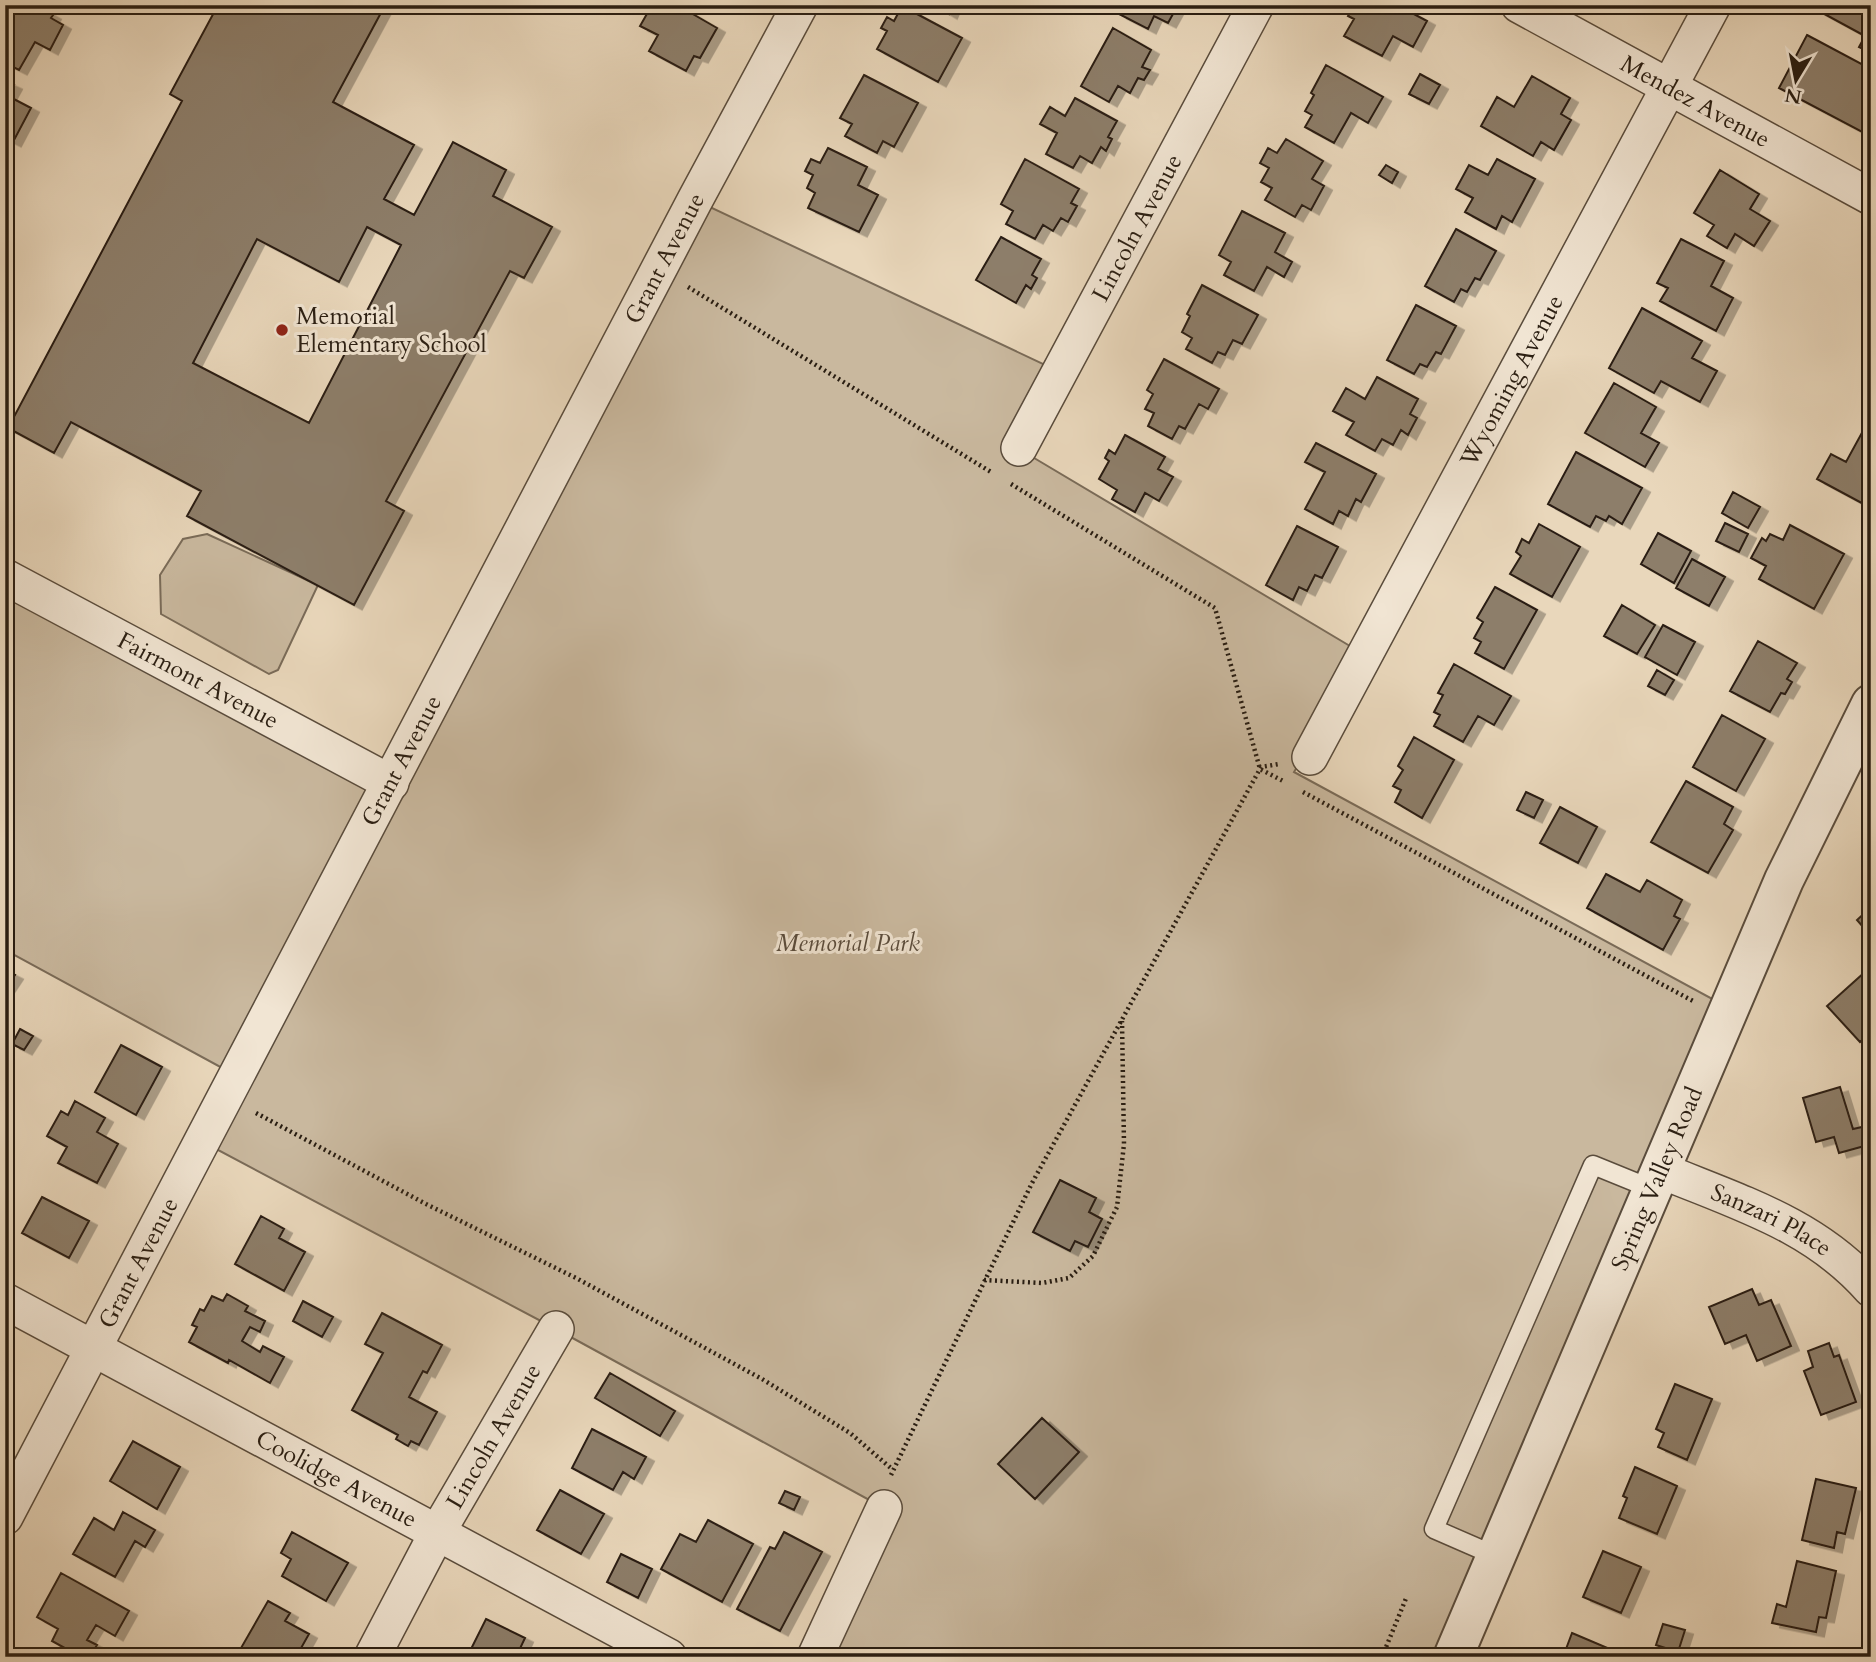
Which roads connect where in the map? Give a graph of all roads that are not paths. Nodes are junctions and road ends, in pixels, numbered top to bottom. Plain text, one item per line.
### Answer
1 (800, 5) edge
2 (1256, 5) edge
3 (1519, 5) edge
4 (1713, 5) edge
5 (1669, 87) junction
6 (1871, 197) edge
7 (1019, 448) dead end
8 (5, 577) edge
9 (1867, 722) edge
10 (1303, 773) road end
11 (391, 783) junction
12 (1656, 1179) junction
13 (1871, 1289) edge
14 (5, 1301) edge
15 (556, 1329) dead end
16 (95, 1349) junction
17 (884, 1508) road end
18 (5, 1517) edge
19 (438, 1533) junction
20 (1496, 1556) junction
21 (372, 1657) edge
22 (668, 1657) edge
23 (814, 1657) edge
24 (1453, 1657) edge

1 - 11 street, Grant Avenue
2 - 7 street, Lincoln Avenue
3 - 5 street, Mendez Avenue
4 - 5 street, Wyoming Avenue
5 - 6 street, Mendez Avenue
5 - 10 street, Wyoming Avenue
8 - 11 street, Fairmont Avenue
9 - 12 street, Spring Valley Road
11 - 16 street, Grant Avenue
12 - 13 street, Sanzari Place
12 - 20 street, Spring Valley Road
12 - 20 lane
14 - 16 street, Coolidge Avenue
15 - 19 street, Lincoln Avenue
16 - 18 street, Grant Avenue
16 - 19 street, Coolidge Avenue
17 - 23 street
19 - 21 street, Lincoln Avenue
19 - 22 street, Coolidge Avenue
20 - 24 street, Spring Valley Road

